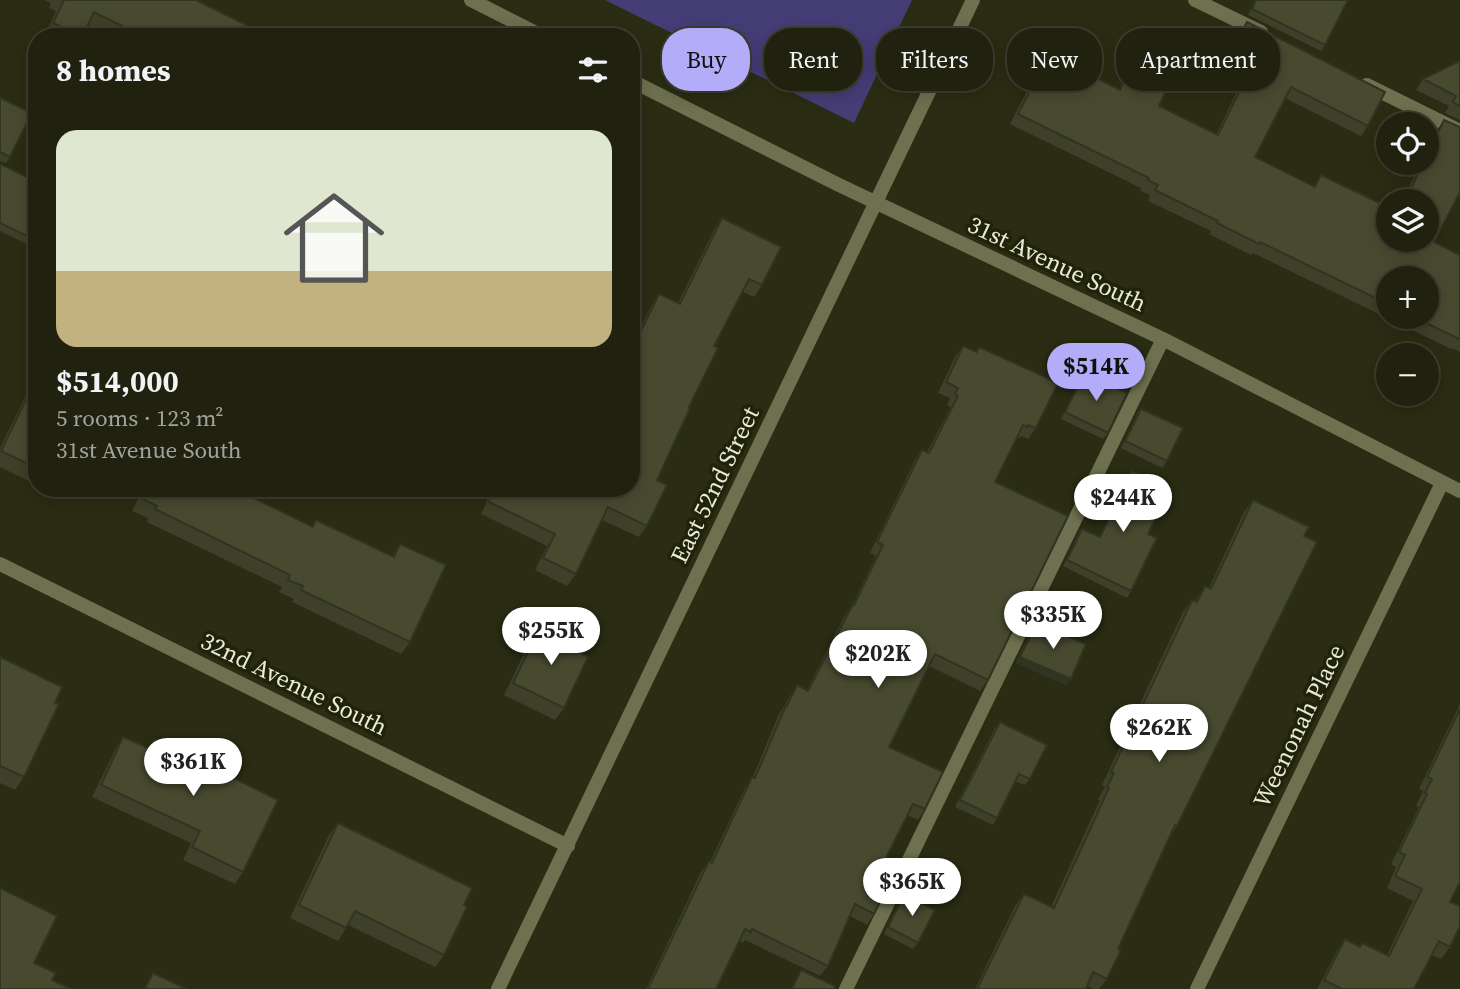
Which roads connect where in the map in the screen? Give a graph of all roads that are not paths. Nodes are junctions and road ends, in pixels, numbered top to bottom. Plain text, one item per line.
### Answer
1 (471, 0) edge
2 (973, 0) edge
3 (1195, 0) edge
4 (526, 28) edge
5 (1251, 28) edge
6 (1352, 77) edge
7 (640, 85) edge
8 (1460, 131) edge
9 (875, 202) junction
10 (1163, 340) junction
11 (1442, 483) junction
12 (1460, 491) edge
13 (0, 564) edge
14 (568, 846) junction
15 (498, 989) edge
16 (846, 989) edge
17 (1198, 989) edge

1 - 4 street
2 - 9 street, East 52nd Street
3 - 5 street
6 - 8 street
7 - 9 street, 31st Avenue South
9 - 10 street, 31st Avenue South
9 - 14 street, East 52nd Street
10 - 11 street, 31st Avenue South
10 - 16 street
11 - 12 street, 31st Avenue South
11 - 17 street, Weenonah Place
13 - 14 street, 32nd Avenue South
14 - 15 street, East 52nd Street

